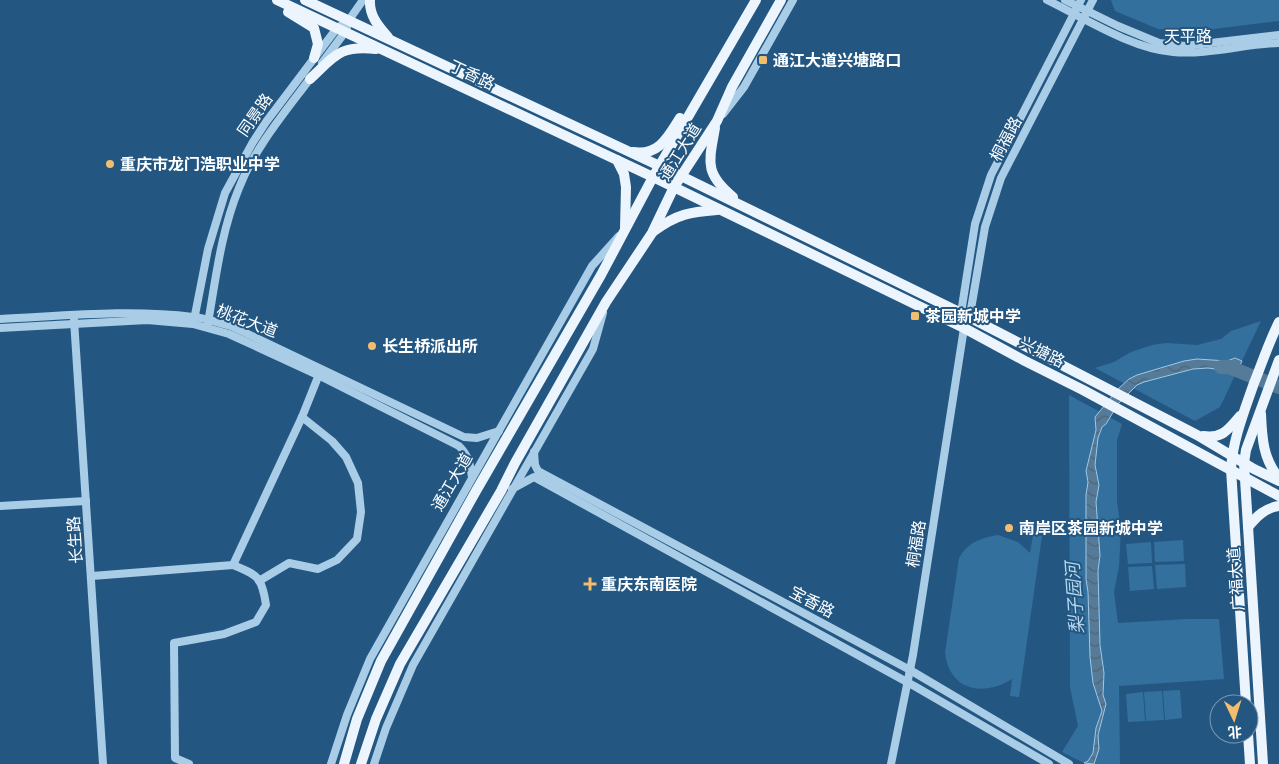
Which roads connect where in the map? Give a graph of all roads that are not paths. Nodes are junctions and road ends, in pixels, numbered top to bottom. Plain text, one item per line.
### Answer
1 (276, 0) edge
2 (305, 0) edge
3 (363, 0) edge
4 (370, 0) edge
5 (750, 0) edge
6 (756, 0) edge
7 (781, 0) edge
8 (794, 0) edge
9 (1047, 0) edge
10 (1065, 0) edge
11 (1093, 0) edge
12 (1078, 7) edge
13 (1086, 14) junction
14 (349, 20) junction
15 (341, 30) junction
16 (1279, 35) edge
17 (390, 40) junction
18 (1279, 43) edge
19 (730, 45) junction
20 (383, 50) junction
21 (314, 58) junction
22 (310, 79) junction
23 (705, 88) junction
24 (717, 121) junction
25 (625, 151) junction
26 (617, 160) junction
27 (659, 167) junction
28 (681, 176) junction
29 (653, 177) junction
30 (674, 187) junction
31 (719, 209) junction
32 (747, 209) junction
33 (625, 229) junction
34 (652, 233) junction
35 (606, 302) junction
36 (961, 313) junction
37 (971, 318) junction
38 (0, 319) edge
39 (74, 319) junction
40 (194, 320) junction
41 (1279, 322) edge
42 (208, 324) junction
43 (0, 328) edge
44 (964, 328) junction
45 (1279, 360) edge
46 (320, 372) junction
47 (1261, 408) junction
48 (1244, 412) junction
49 (302, 418) junction
50 (499, 431) junction
51 (1196, 435) junction
52 (534, 452) junction
53 (1232, 455) junction
54 (1244, 463) junction
55 (1231, 469) junction
56 (536, 474) junction
57 (472, 477) junction
58 (1244, 478) junction
59 (1279, 480) edge
60 (512, 489) junction
61 (1279, 496) edge
62 (86, 501) junction
63 (0, 506) edge
64 (1279, 506) edge
65 (1248, 527) junction
66 (232, 565) junction
67 (92, 576) junction
68 (259, 580) junction
69 (910, 670) junction
70 (908, 683) junction
71 (1245, 694) edge
72 (1249, 744) edge
73 (103, 764) edge
74 (189, 764) edge
75 (331, 764) edge
76 (344, 764) edge
77 (361, 764) edge
78 (374, 764) edge
79 (891, 764) edge
80 (1049, 764) edge
81 (1069, 764) edge
82 (1250, 764) edge
83 (1263, 764) edge

1 - 15 main road, 丁香路
1 - 21 main road
2 - 14 main road, 丁香路
3 - 14 street, 同景路
4 - 17 main road
5 - 19 street, 通江大道
6 - 19 main road, 通江大道
7 - 24 main road, 通江大道
8 - 24 street, 通江大道
9 - 12 street, 天平路
10 - 12 street, 天平路
11 - 13 street, 桐福路
12 - 13 street, 天平路
12 - 36 street, 桐福路
13 - 16 street, 天平路
13 - 18 street, 天平路
13 - 37 street, 桐福路
14 - 15 street, 同景路
14 - 17 main road, 丁香路
15 - 20 main road, 丁香路
15 - 21 street, 同景路
15 - 22 street
17 - 25 main road, 丁香路
19 - 23 main road, 通江大道
20 - 22 main road
20 - 26 main road, 丁香路
21 - 40 street, 同景路
22 - 42 street
23 - 25 main road
23 - 27 main road, 通江大道
24 - 28 main road, 通江大道
24 - 32 main road
25 - 27 main road, 丁香路
26 - 29 main road, 丁香路
26 - 33 main road
27 - 28 main road, 丁香路
27 - 29 main road, 通江大道
28 - 30 main road, 通江大道
28 - 32 main road, 兴塘路
29 - 30 main road, 兴塘路
29 - 33 main road, 通江大道
30 - 31 main road, 兴塘路
30 - 34 main road, 通江大道
31 - 34 main road
31 - 44 main road, 兴塘路
32 - 36 main road, 兴塘路
33 - 50 street, 通江大道
33 - 76 main road, 通江大道
34 - 35 main road, 通江大道
35 - 52 street, 通江大道
35 - 77 main road, 通江大道
36 - 37 main road, 兴塘路
36 - 44 street, 桐福路
37 - 44 street, 桐福路
37 - 51 main road, 兴塘路
38 - 39 street, 桃花大道
39 - 40 street, 桃花大道
39 - 43 street, 桃花大道
39 - 62 street, 长生路
40 - 42 street, 桃花大道
41 - 48 main road, 广福大道
42 - 46 street, 桃花大道
44 - 55 main road, 兴塘路
44 - 69 street, 桐福路
45 - 47 main road, 广福大道
46 - 49 street
46 - 50 street, 桃花大道
46 - 57 street, 桃花大道
47 - 54 main road, 广福大道
47 - 59 main road
48 - 51 main road
48 - 53 main road, 广福大道
49 - 66 street
49 - 68 street
50 - 57 street, 通江大道
51 - 53 main road, 兴塘路
52 - 56 street
52 - 60 street, 通江大道
53 - 54 main road, 兴塘路
53 - 55 main road, 广福大道
54 - 58 main road, 广福大道
54 - 59 main road, 兴塘路
55 - 58 main road, 兴塘路
55 - 71 main road, 广福大道
56 - 60 street
56 - 69 street, 宝香路
56 - 70 street, 宝香路
57 - 75 street, 通江大道
58 - 61 main road, 兴塘路
58 - 65 main road, 广福大道
60 - 78 street, 通江大道
62 - 63 street
62 - 67 street, 长生路
64 - 65 main road
65 - 83 main road, 广福大道
66 - 67 street
66 - 68 street
67 - 73 street, 长生路
68 - 74 street
69 - 70 street, 桐福路
69 - 81 street, 宝香路
70 - 79 street, 桐福路
70 - 80 street, 宝香路
72 - 82 main road

